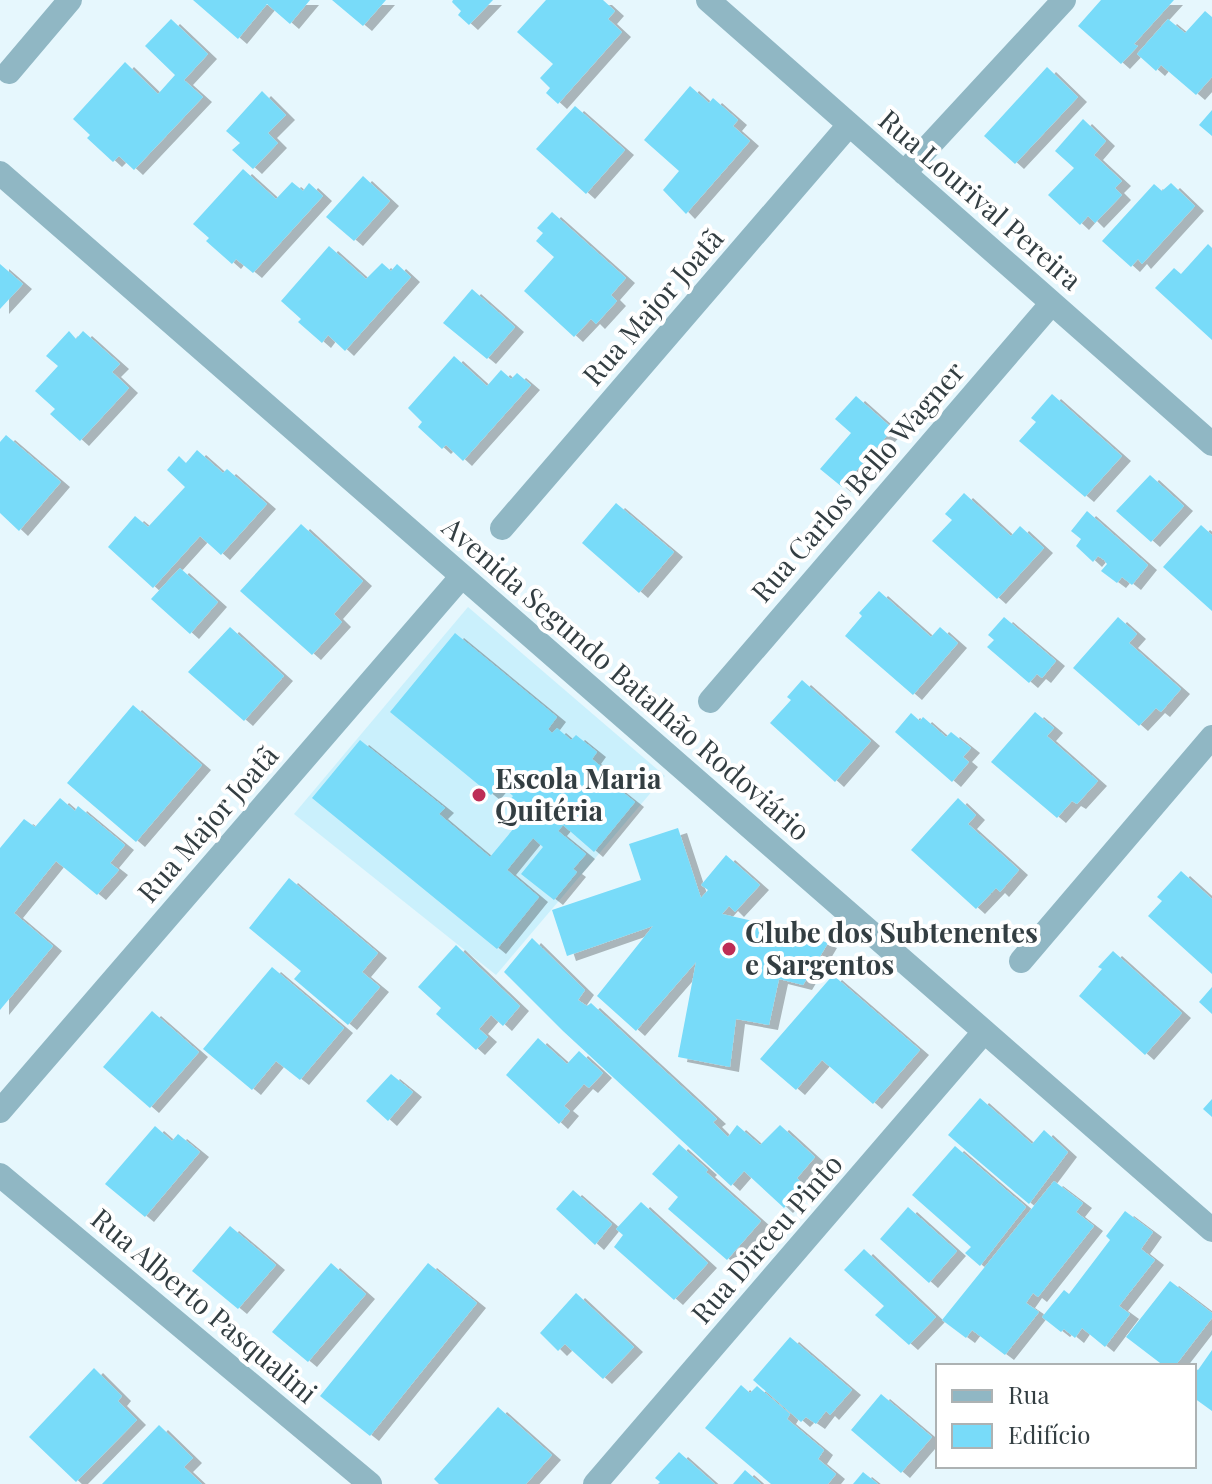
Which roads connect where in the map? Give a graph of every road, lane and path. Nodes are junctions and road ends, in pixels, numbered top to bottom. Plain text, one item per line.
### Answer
1 (70, 0) edge
2 (708, 0) edge
3 (1064, 0) edge
4 (9, 72) dead end
5 (849, 125) junction
6 (0, 173) edge
7 (904, 173) junction
8 (1052, 303) junction
9 (1212, 444) edge
10 (502, 528) dead end
11 (462, 576) junction
12 (710, 701) dead end
13 (1212, 737) edge
14 (1021, 961) dead end
15 (984, 1032) junction
16 (0, 1111) edge
17 (0, 1175) edge
18 (1212, 1230) edge
19 (370, 1484) edge
20 (595, 1484) edge

1 - 4 street
2 - 5 street, Rua Lourival Pereira
3 - 7 street
5 - 7 street, Rua Lourival Pereira
5 - 10 street, Rua Major Joatã
6 - 11 street, Avenida Segundo Batalhão Rodoviário
7 - 8 street, Rua Lourival Pereira
8 - 9 street, Rua Lourival Pereira
8 - 12 street, Rua Carlos Bello Wagner
11 - 15 street, Avenida Segundo Batalhão Rodoviário
11 - 16 street, Rua Major Joatã
13 - 14 street
15 - 18 street, Avenida Segundo Batalhão Rodoviário
15 - 20 street, Rua Dirceu Pinto
17 - 19 street, Rua Alberto Pasqualini

